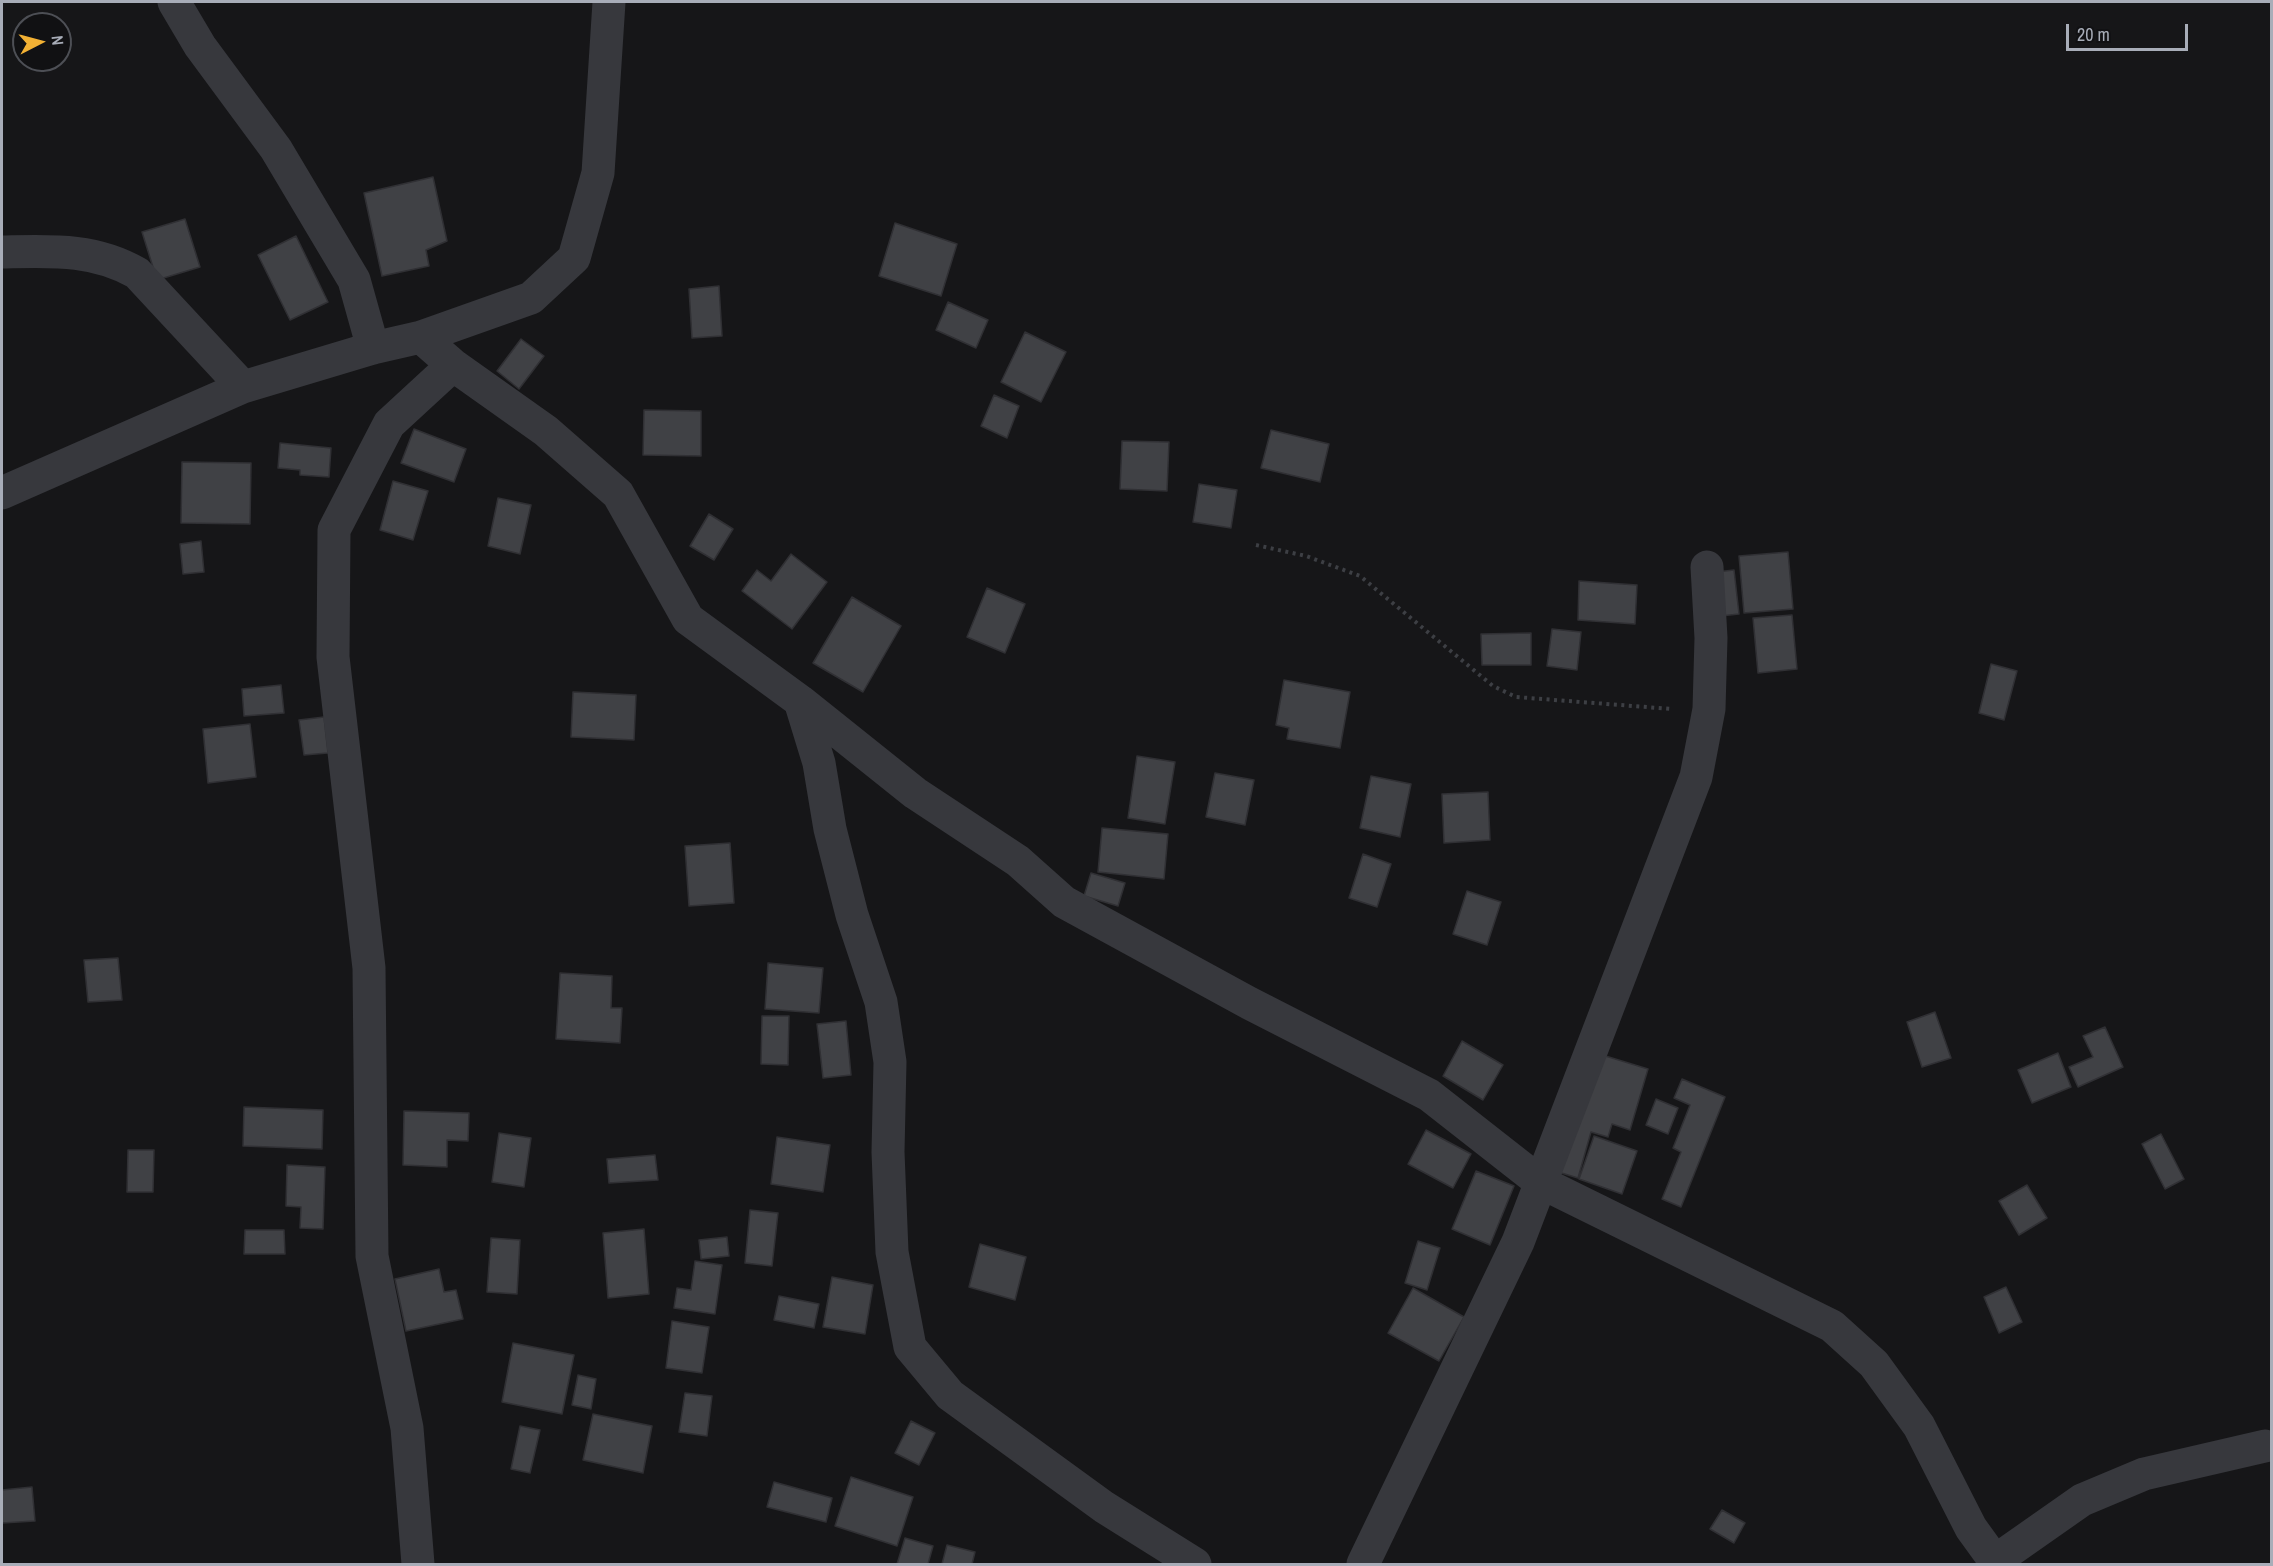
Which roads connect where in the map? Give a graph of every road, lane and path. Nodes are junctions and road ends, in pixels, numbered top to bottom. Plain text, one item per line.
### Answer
1 (174, 2) edge
2 (609, 2) edge
3 (2, 252) edge
4 (422, 337) junction
5 (374, 348) junction
6 (453, 365) junction
7 (243, 387) junction
8 (2, 493) edge
9 (1256, 545) dead end
10 (1707, 567) dead end
11 (800, 701) junction
12 (1709, 709) junction
13 (1540, 1182) junction
14 (2265, 1446) dead end
15 (1996, 1563) edge
16 (418, 1564) edge
17 (1195, 1564) edge
18 (1363, 1564) edge

1 - 5 street
2 - 4 street
3 - 7 street
4 - 5 street
4 - 6 street
5 - 7 street
6 - 11 street
6 - 16 street
7 - 8 street
9 - 12 path
10 - 12 street
11 - 13 street
11 - 17 street
12 - 13 street
13 - 15 street
13 - 18 street
14 - 15 street

